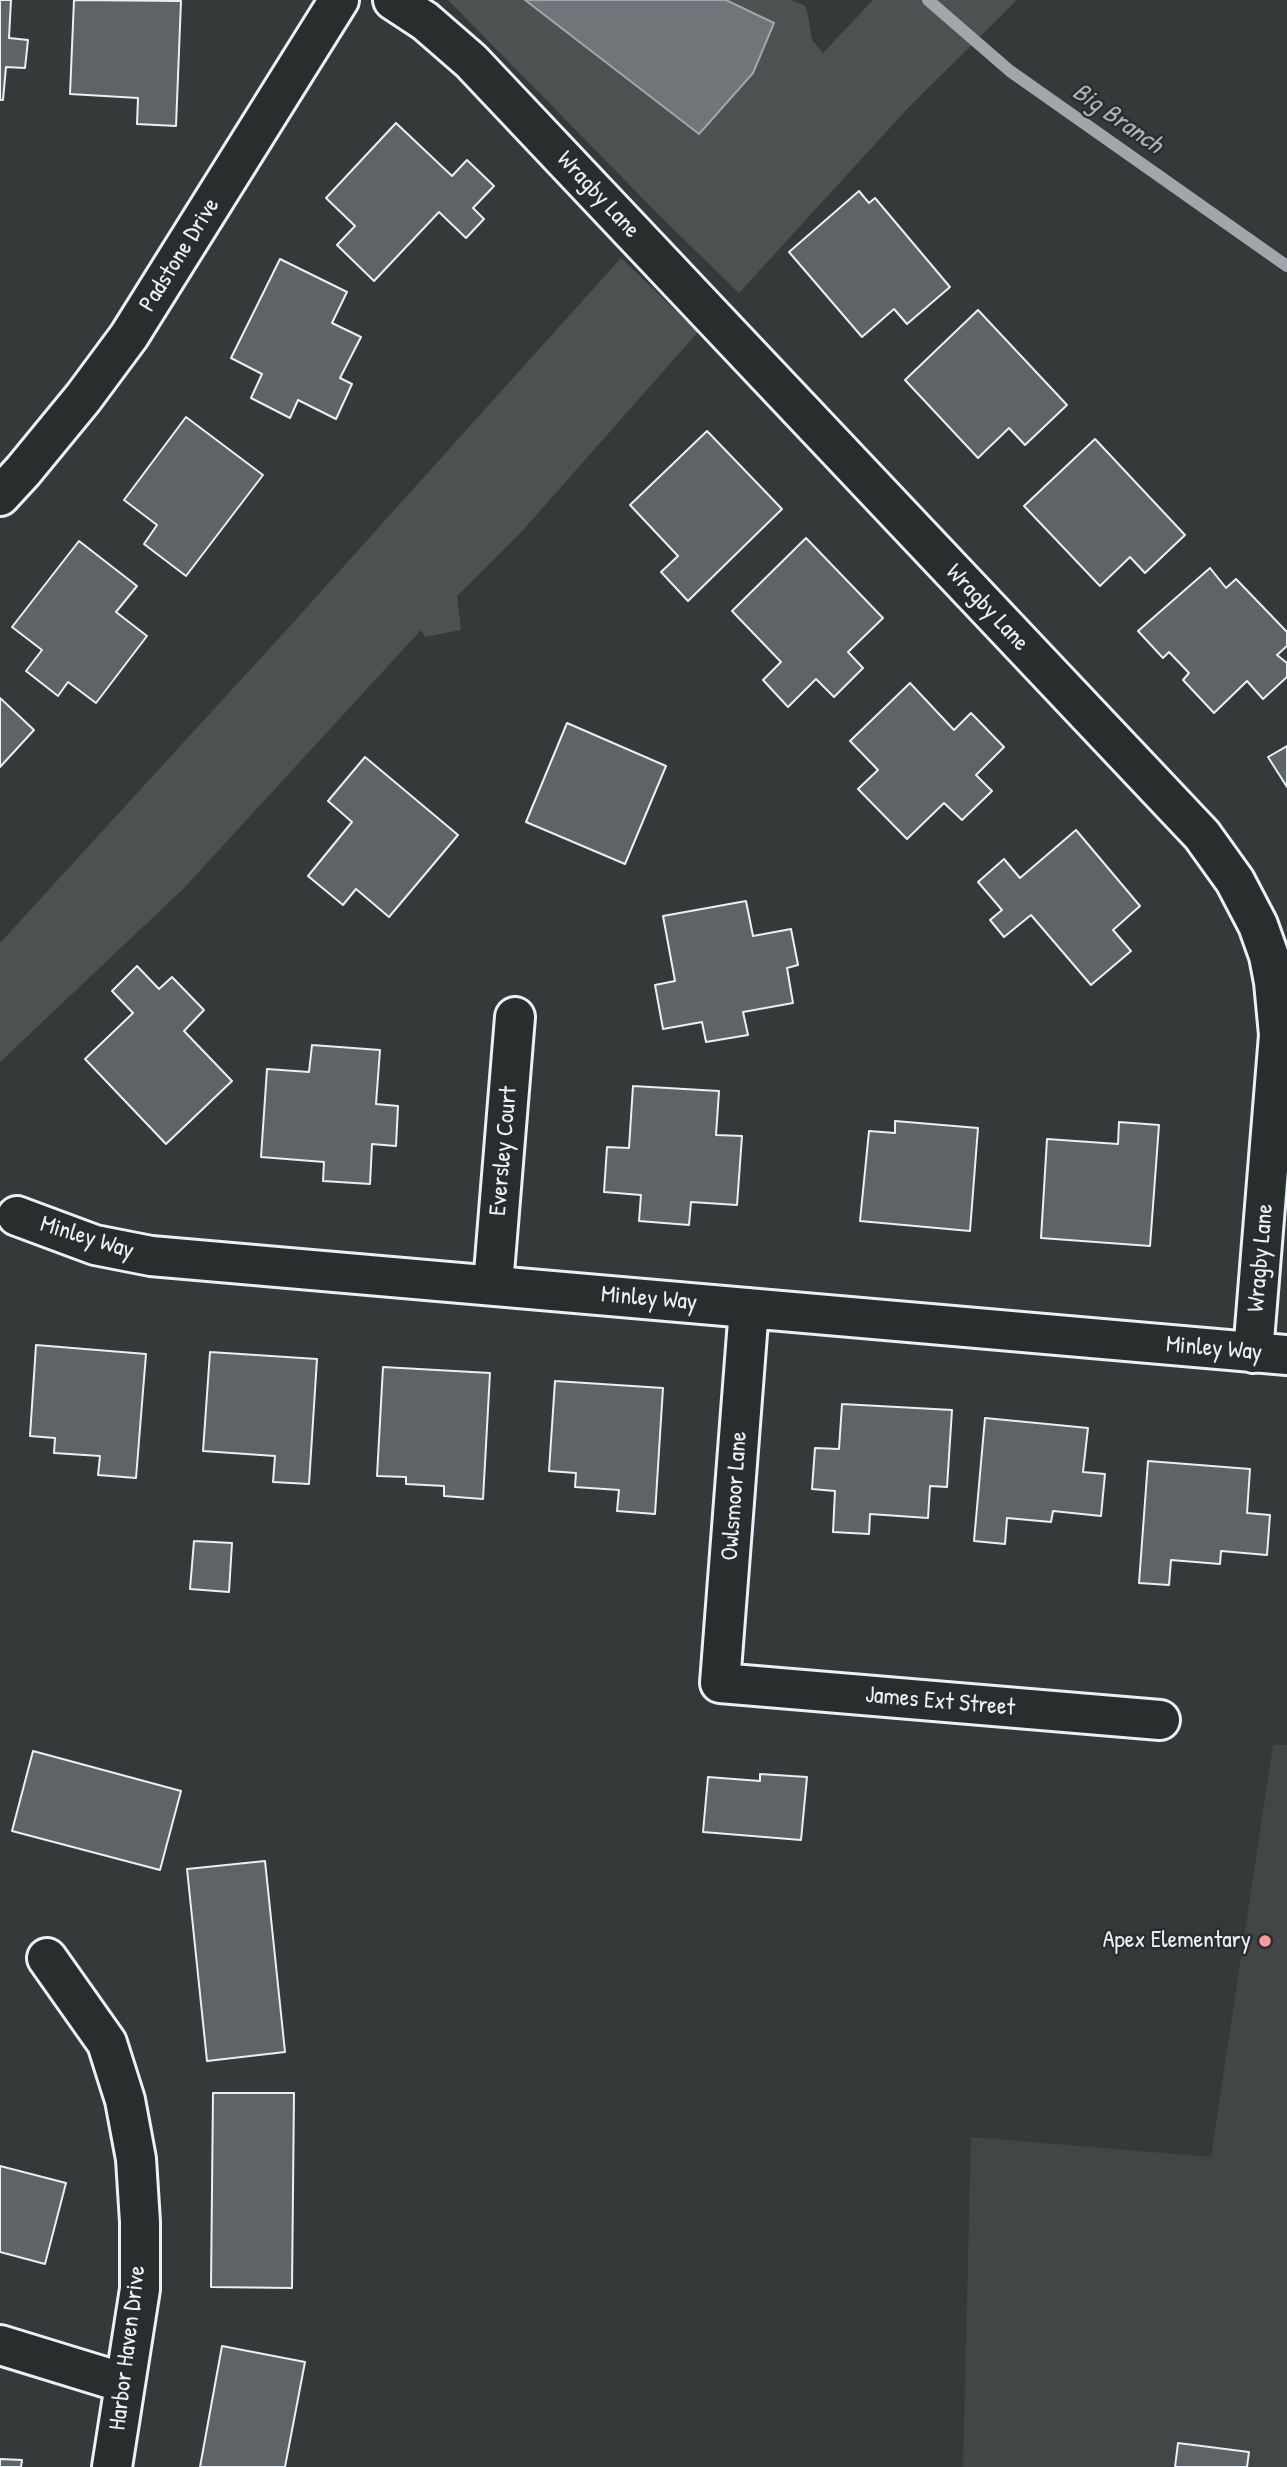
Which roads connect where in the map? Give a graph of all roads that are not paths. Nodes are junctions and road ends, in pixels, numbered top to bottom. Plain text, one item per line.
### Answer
1 (339, 0) edge
2 (393, 0) edge
3 (0, 496) edge
4 (515, 1017) dead end
5 (16, 1216) dead end
6 (493, 1285) junction
7 (749, 1308) junction
8 (1270, 1354) edge
9 (720, 1684) joint
10 (1160, 1720) dead end
11 (47, 1958) dead end
12 (0, 2346) edge
13 (124, 2382) junction
14 (112, 2467) edge

1 - 3 street, Padstone Drive
2 - 8 street, Wragby Lane
4 - 6 street, Eversley Court
5 - 6 street, Minley Way
6 - 7 street, Minley Way
7 - 8 street, Minley Way
7 - 9 street, Owlsmoor Lane
9 - 10 street, James Ext Street
11 - 13 street, Harbor Haven Drive
12 - 13 street
13 - 14 street, Harbor Haven Drive

